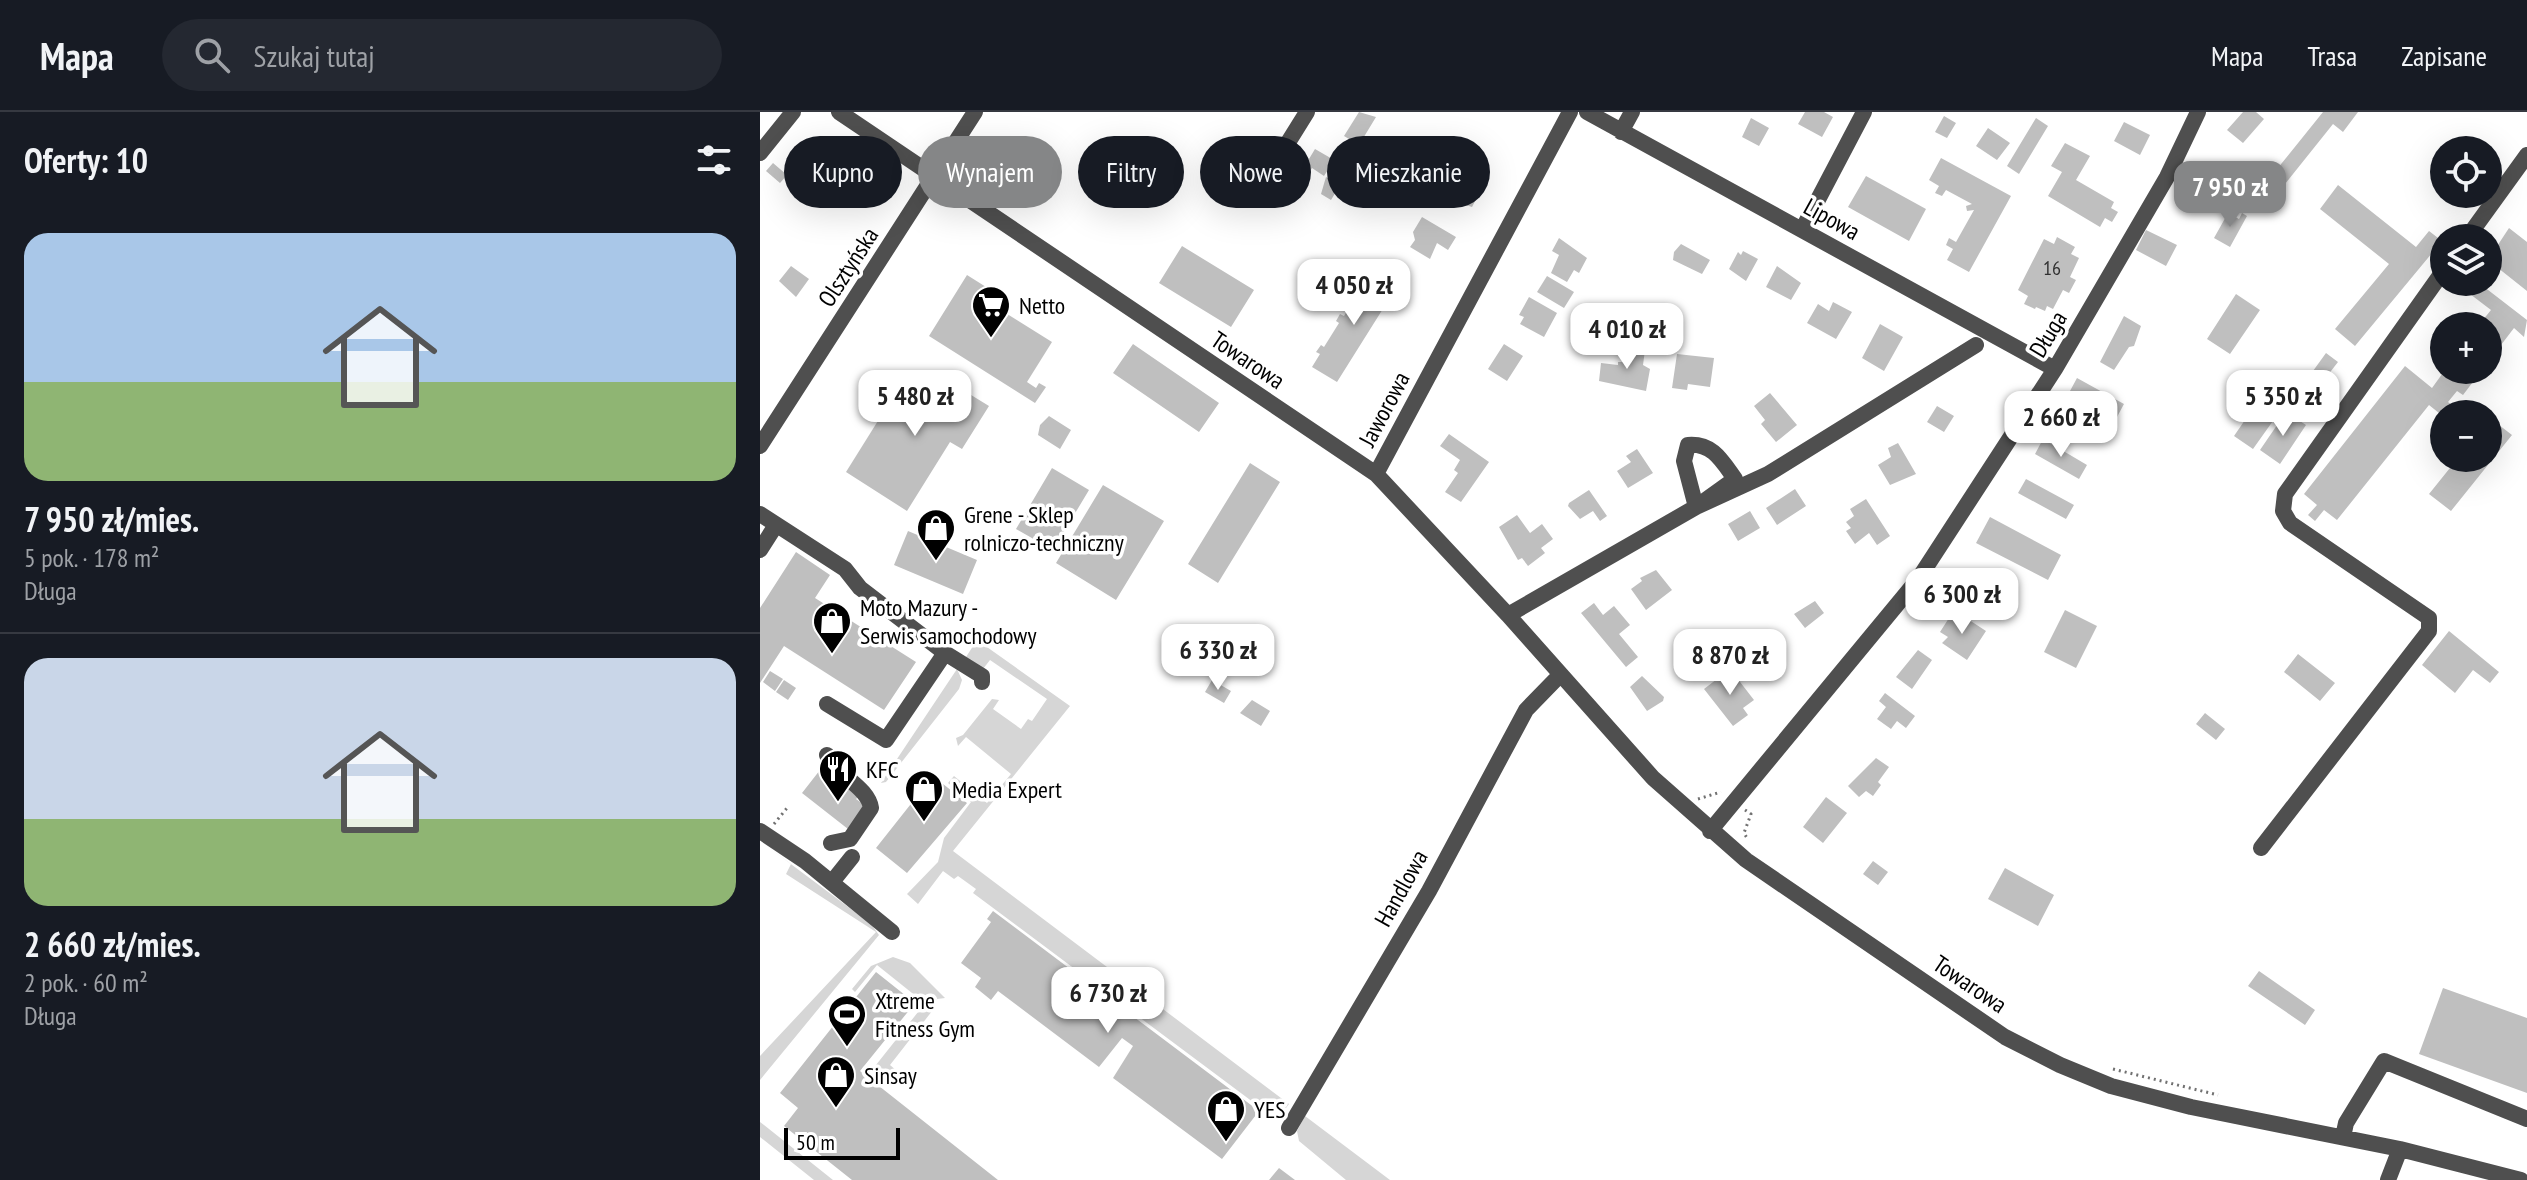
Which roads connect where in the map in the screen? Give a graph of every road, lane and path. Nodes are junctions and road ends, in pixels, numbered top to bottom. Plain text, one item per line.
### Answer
1 (793, 112) edge
2 (839, 112) edge
3 (975, 112) edge
4 (1307, 112) edge
5 (1570, 112) edge
6 (1587, 112) edge
7 (1632, 112) edge
8 (1864, 112) edge
9 (2198, 112) edge
10 (1621, 132) junction
11 (960, 136) edge
12 (1292, 136) edge
13 (760, 153) edge
14 (2527, 155) edge
15 (918, 167) edge
16 (918, 201) edge
17 (978, 208) edge
18 (2477, 224) edge
19 (1802, 230) junction
20 (2430, 290) edge
21 (1976, 345) dead end
22 (2055, 369) junction
23 (760, 446) edge
24 (1376, 474) junction
25 (760, 514) edge
26 (776, 525) junction
27 (760, 550) edge
28 (1508, 615) junction
29 (945, 653) junction
30 (1560, 675) junction
31 (982, 682) dead end
32 (827, 704) dead end
33 (827, 755) dead end
34 (1697, 799) dead end
35 (1734, 802) junction
36 (760, 831) edge
37 (1710, 831) junction
38 (831, 843) dead end
39 (1751, 846) dead end
40 (2261, 848) dead end
41 (852, 857) dead end
42 (832, 882) junction
43 (892, 932) dead end
44 (2099, 1065) dead end
45 (2219, 1095) dead end
46 (2527, 1119) edge
47 (1289, 1128) dead end
48 (2343, 1137) junction
49 (2400, 1149) junction
50 (2388, 1180) edge
51 (2521, 1180) edge

1 - 13 street
2 - 15 street, Towarowa
3 - 11 street, Olsztyńska
4 - 12 street
5 - 24 street, Jaworowa
6 - 10 street, Lipowa
7 - 10 street
8 - 19 street
9 - 22 street, Długa
10 - 19 street, Lipowa
14 - 18 street
16 - 23 street, Olsztyńska
17 - 24 street, Towarowa
19 - 22 street, Lipowa
20 - 40 street
21 - 28 street
22 - 35 street, Długa
24 - 28 street, Towarowa
25 - 26 street
26 - 27 street
26 - 29 street
28 - 30 street, Towarowa
29 - 31 street
29 - 32 street
30 - 37 street, Towarowa
30 - 47 street, Handlowa
33 - 38 street
34 - 35 path
35 - 37 street, Długa
35 - 39 path
36 - 42 street
37 - 48 street, Towarowa
41 - 42 street
42 - 43 street
44 - 45 path
46 - 48 street
48 - 49 street, Towarowa
49 - 50 street
49 - 51 street, Towarowa

